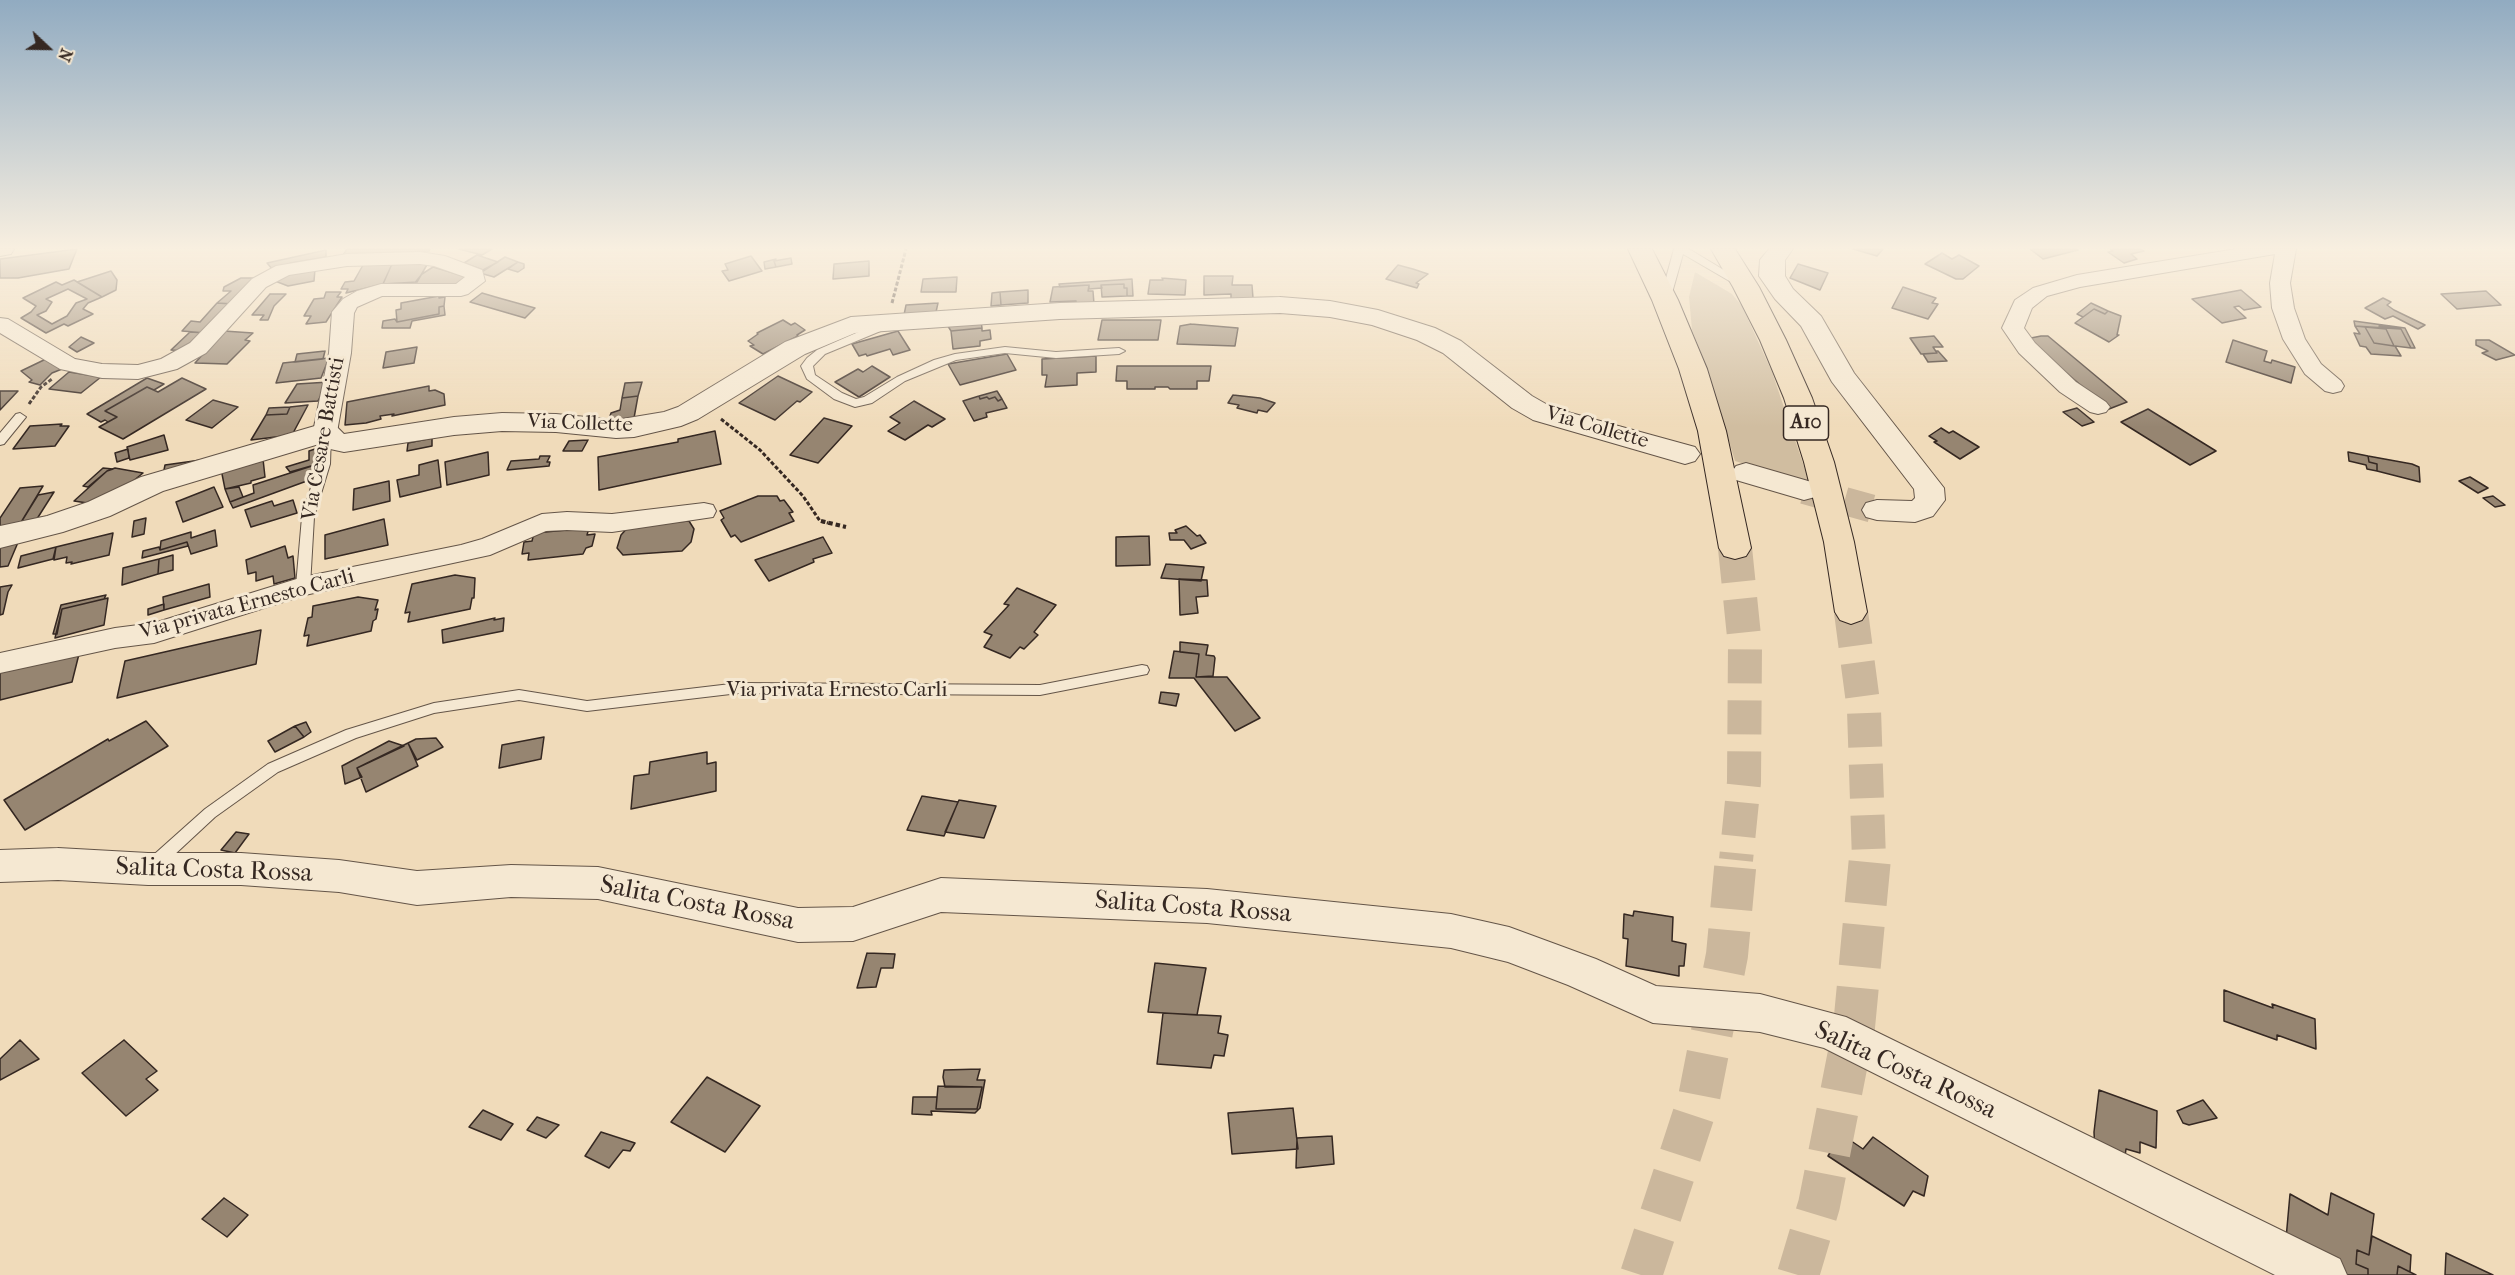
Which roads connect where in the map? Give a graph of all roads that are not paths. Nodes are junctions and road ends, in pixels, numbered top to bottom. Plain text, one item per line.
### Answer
1 (235, 308) edge
2 (346, 308) edge
3 (1152, 308) edge
4 (1312, 308) edge
5 (1668, 308) edge
6 (1756, 308) edge
7 (1798, 308) edge
8 (2021, 308) edge
9 (2283, 308) edge
10 (887, 321) junction
11 (0, 324) edge
12 (1119, 351) dead end
13 (2333, 386) dead end
14 (2098, 407) dead end
15 (20, 417) road end
16 (325, 432) junction
17 (0, 441) edge
18 (1685, 454) dead end
19 (1746, 473) dead end
20 (1803, 490) tunnel mouth
21 (1877, 510) tunnel mouth
22 (704, 511) dead end
23 (0, 537) edge
24 (1735, 548) tunnel mouth
25 (303, 586) junction
26 (1851, 612) tunnel mouth
27 (0, 663) edge
28 (1142, 670) dead end
29 (0, 866) edge
30 (148, 869) junction
31 (2324, 1275) edge

1 - 11 street, Via Cesare Battisti
2 - 16 street, Via Cesare Battisti
3 - 10 street, Via Collette
4 - 18 street, Via Collette
5 - 24 highway
6 - 26 highway, A10
7 - 21 street
8 - 14 street
9 - 13 street
10 - 12 lane, Via Collette
10 - 16 street, Via Collette
15 - 17 lane
16 - 23 street
16 - 25 lane, Via Cesare Battisti
19 - 20 street
22 - 25 street, Via privata Ernesto Carli
25 - 27 street, Via privata Ernesto Carli
28 - 30 lane, Via privata Ernesto Carli
29 - 30 street, Salita Costa Rossa
30 - 31 street, Salita Costa Rossa

